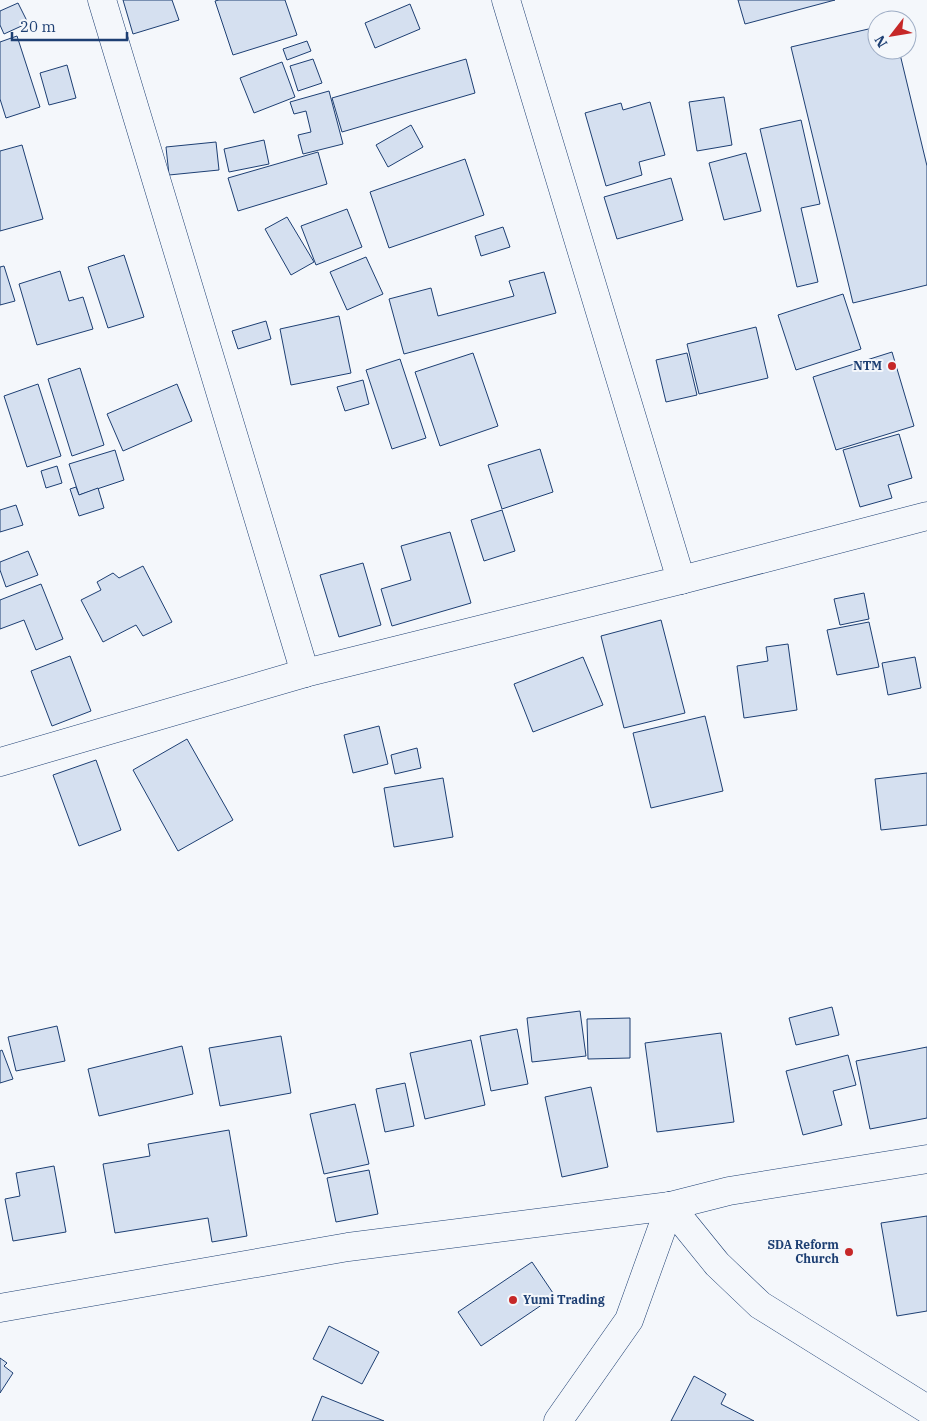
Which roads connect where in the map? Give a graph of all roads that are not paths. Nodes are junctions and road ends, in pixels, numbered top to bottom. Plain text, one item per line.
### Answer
1 (102, 0) edge
2 (506, 0) edge
3 (927, 516) edge
4 (681, 580) junction
5 (305, 673) junction
6 (0, 762) edge
7 (927, 1159) edge
8 (670, 1206) junction
9 (0, 1308) edge
10 (927, 1409) edge
11 (558, 1421) edge

1 - 5 street
2 - 4 street
3 - 4 street
4 - 5 street
5 - 6 street
7 - 8 street
8 - 9 street
8 - 10 street
8 - 11 street

